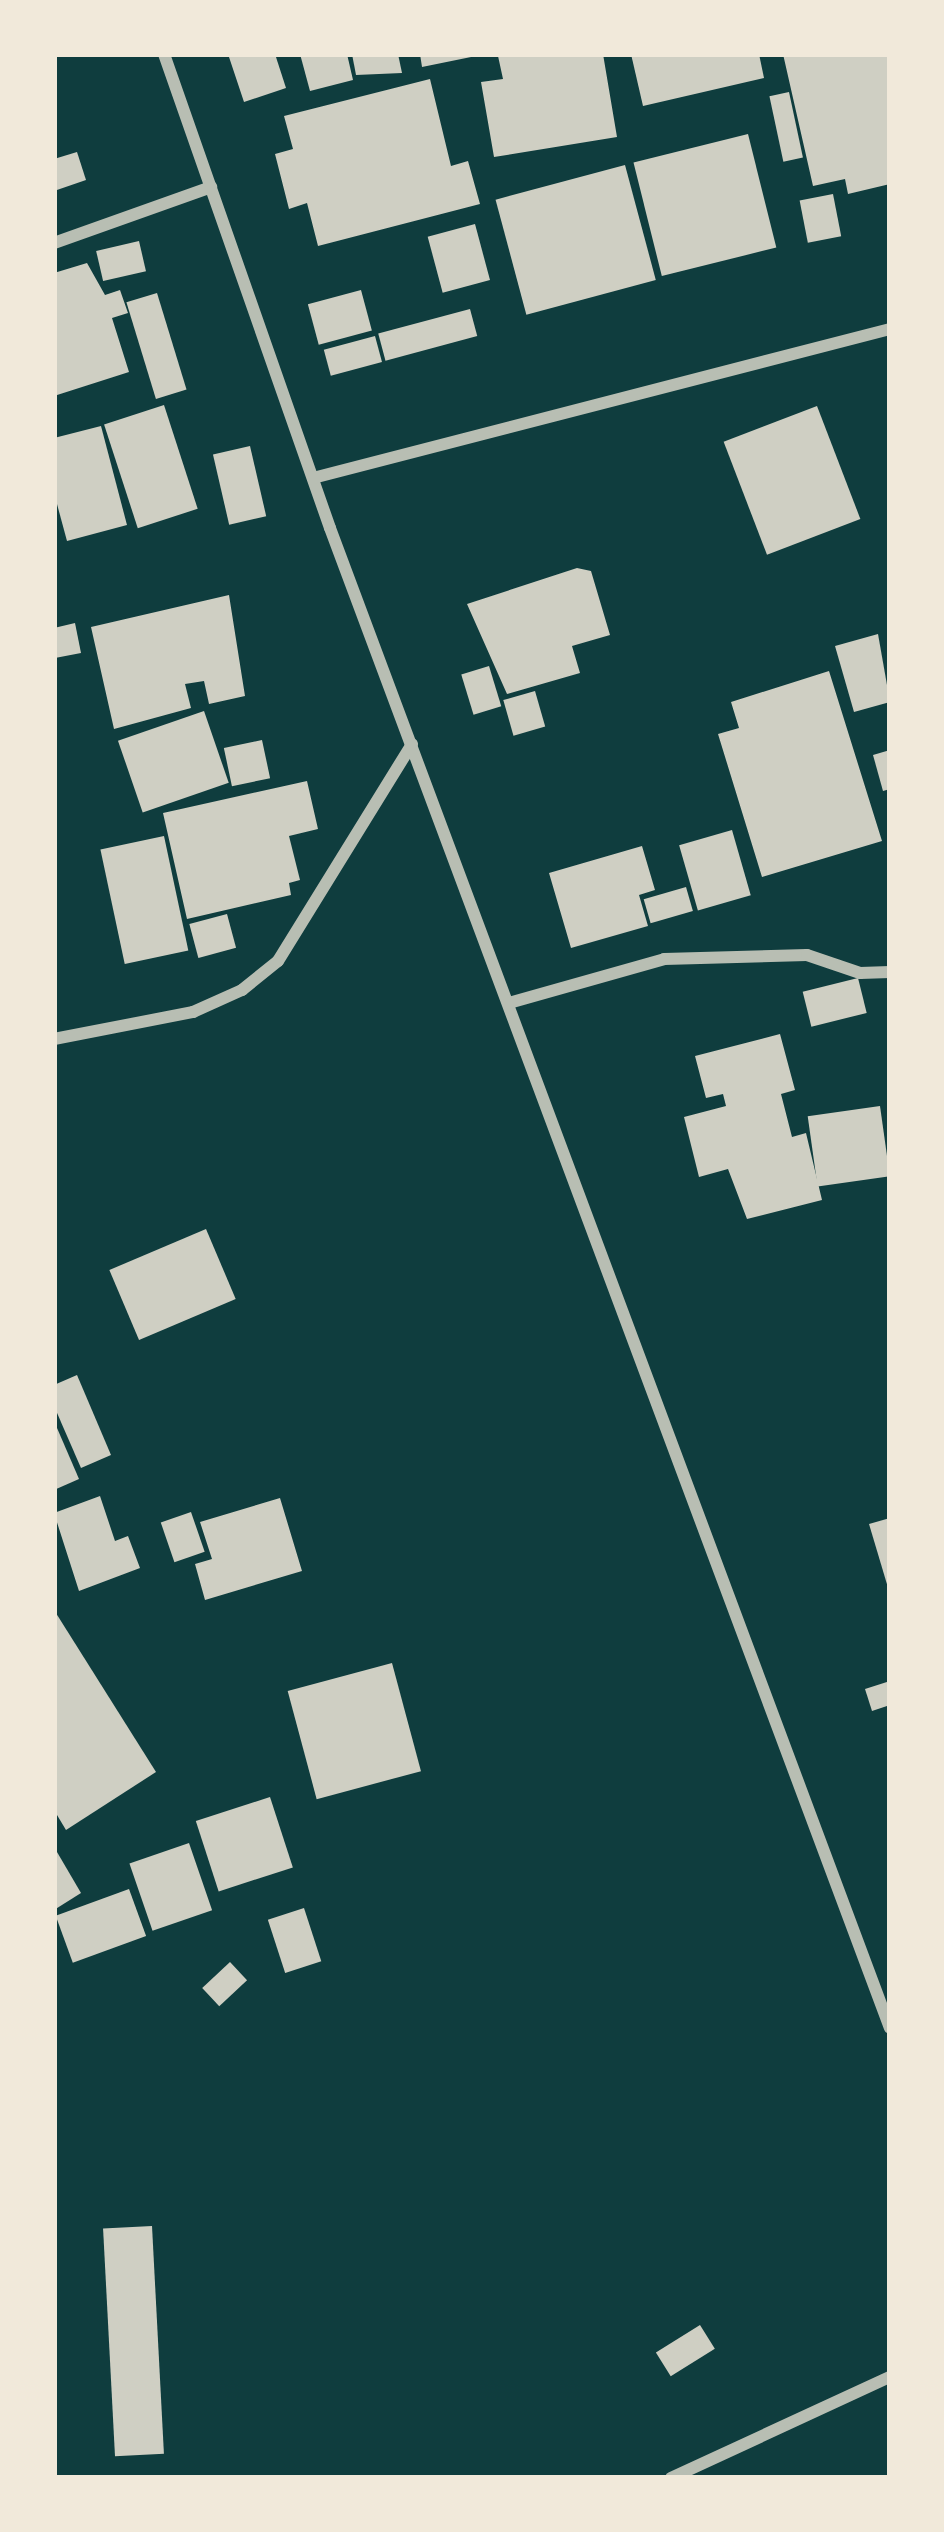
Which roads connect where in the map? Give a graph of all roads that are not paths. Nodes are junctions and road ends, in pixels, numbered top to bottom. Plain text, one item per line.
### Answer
1 (164, 54) edge
2 (211, 188) junction
3 (54, 243) edge
4 (890, 329) edge
5 (313, 478) junction
6 (412, 744) junction
7 (890, 972) edge
8 (509, 1003) junction
9 (54, 1039) edge
10 (890, 2028) edge
11 (890, 2377) edge
12 (671, 2478) edge

1 - 2 street
2 - 3 street
2 - 5 street
4 - 5 street
5 - 6 street
6 - 8 street
6 - 9 street
7 - 8 street
8 - 10 street
11 - 12 street

